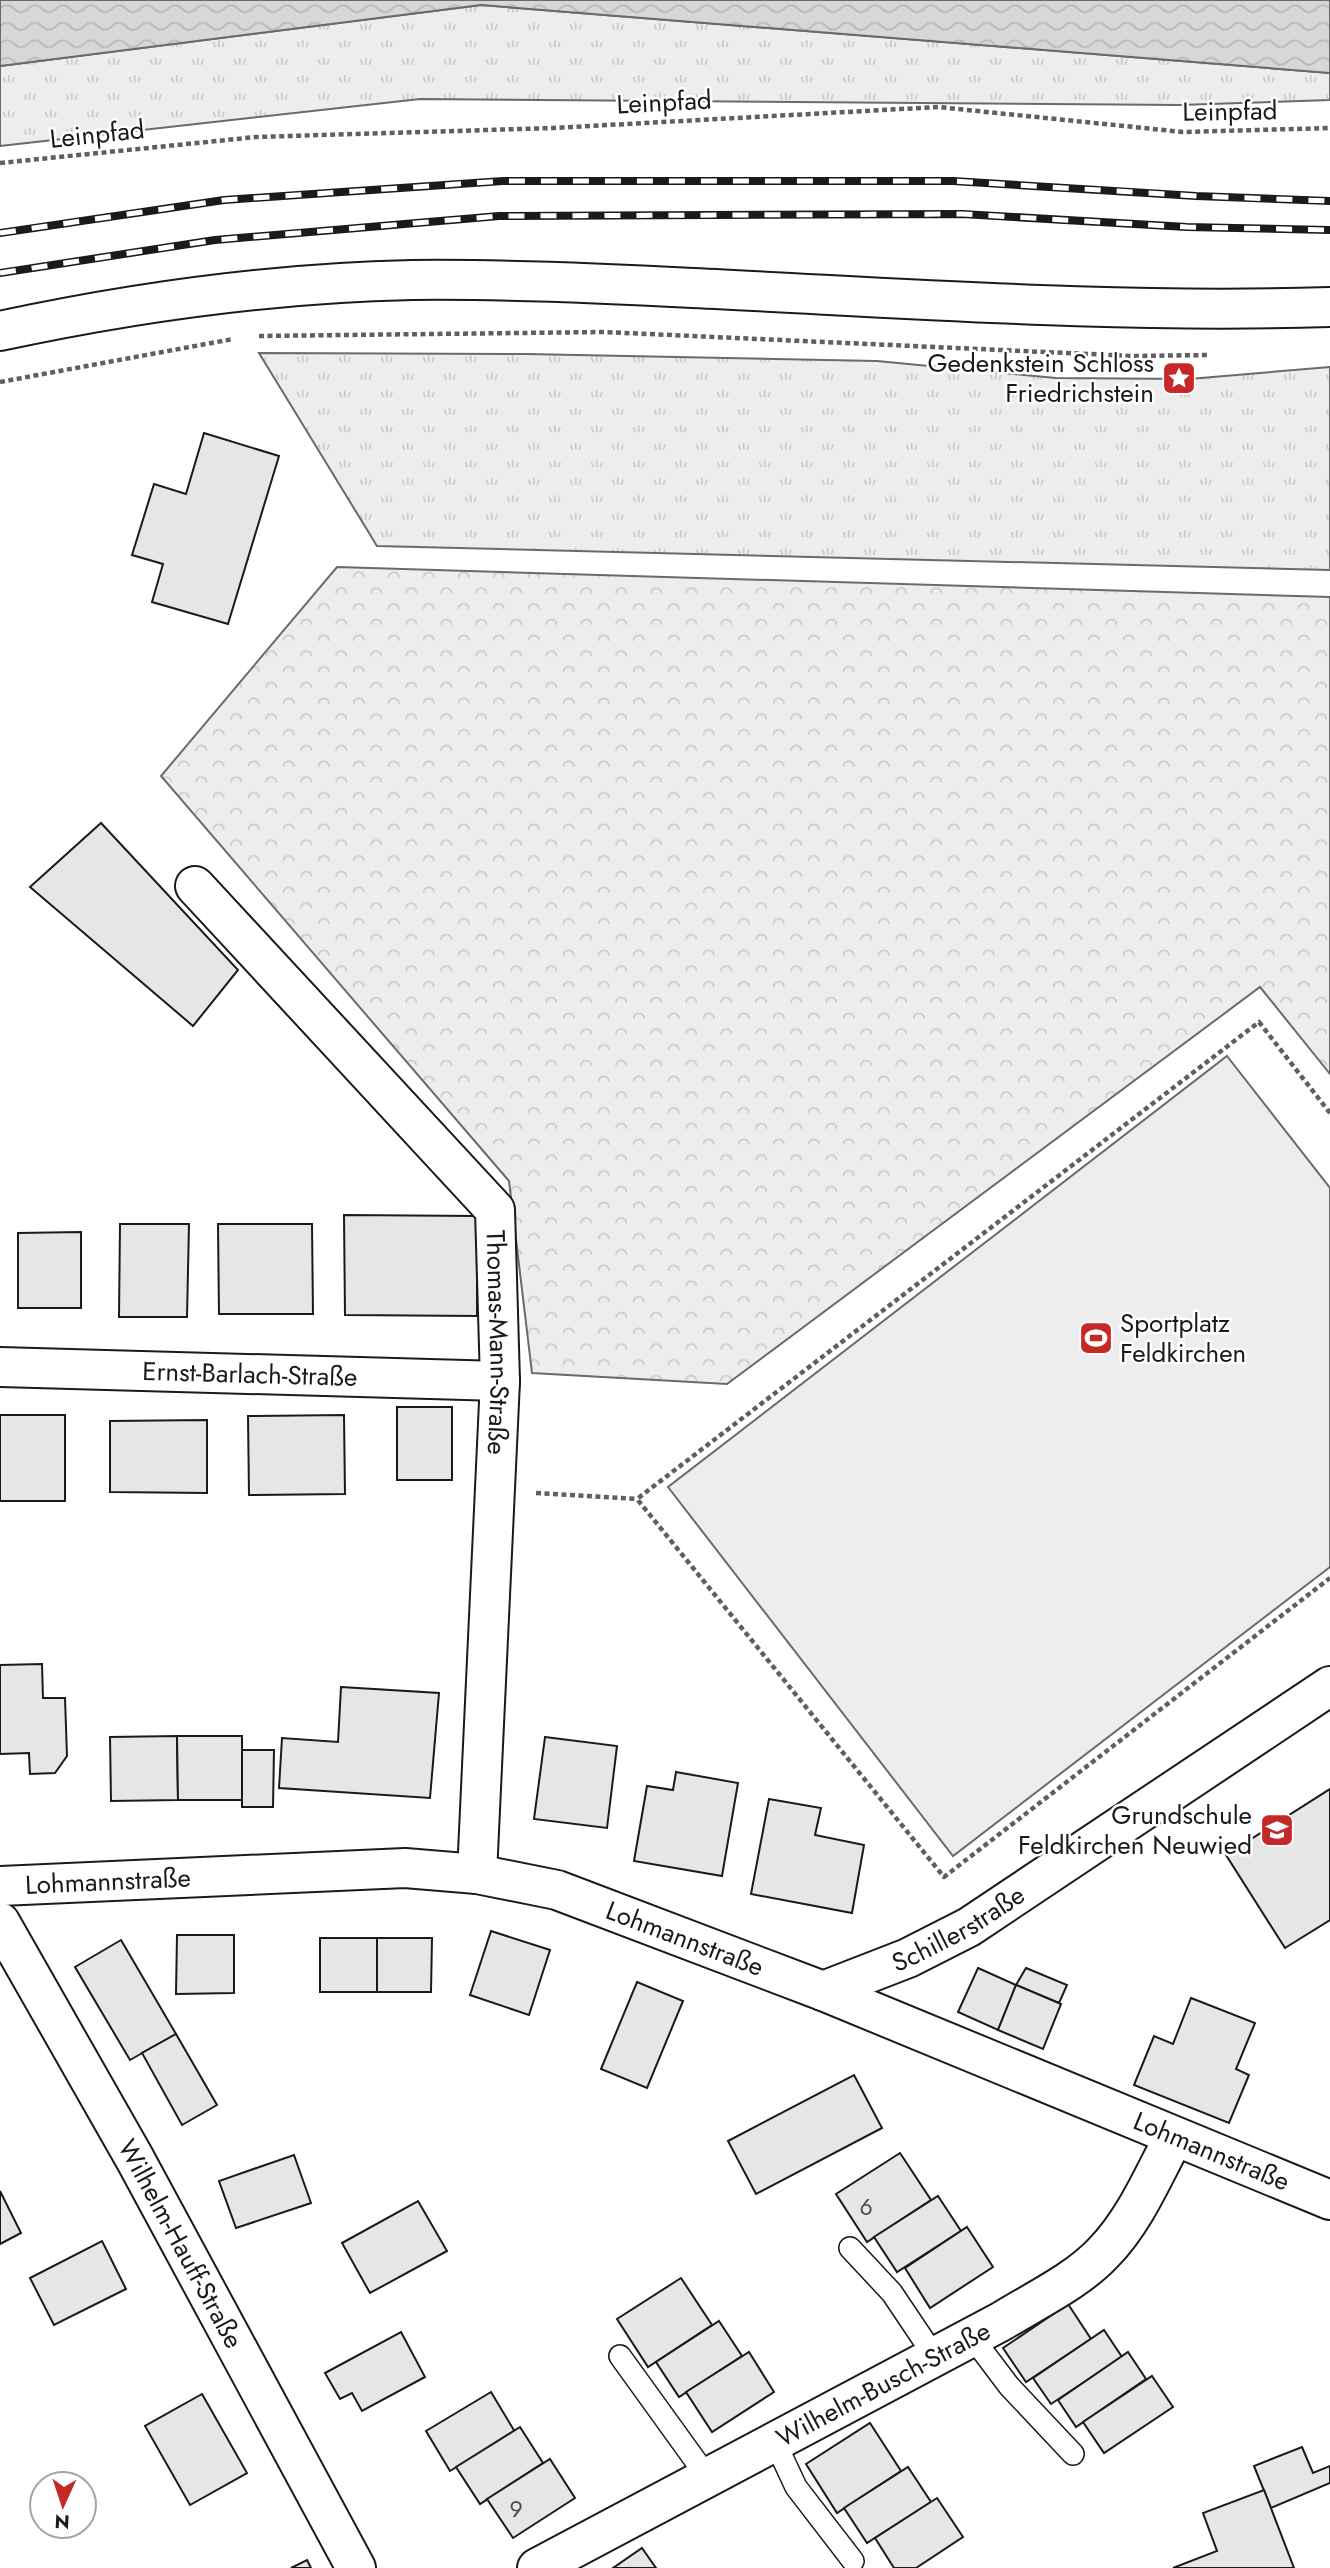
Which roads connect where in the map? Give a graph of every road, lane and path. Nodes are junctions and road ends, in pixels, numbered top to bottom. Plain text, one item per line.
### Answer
1 (1330, 128) edge
2 (0, 163) edge
3 (1330, 307) edge
4 (0, 331) edge
5 (251, 336) dead end
6 (237, 339) dead end
7 (1217, 355) dead end
8 (0, 382) edge
9 (195, 886) dead end
10 (1330, 1113) edge
11 (0, 1367) edge
12 (500, 1381) junction
13 (495, 1491) junction
14 (636, 1499) junction
15 (1330, 1578) edge
16 (1330, 1686) edge
17 (477, 1874) junction
18 (0, 1886) edge
19 (0, 1922) edge
20 (823, 1991) junction
21 (1174, 2137) junction
22 (1330, 2200) edge
23 (850, 2248) dead end
24 (972, 2337) junction
25 (620, 2356) dead end
26 (934, 2357) junction
27 (775, 2442) junction
28 (1073, 2454) dead end
29 (708, 2477) junction
30 (853, 2561) dead end
31 (550, 2565) edge
32 (356, 2568) edge

1 - 2 path, Leinpfad
3 - 4 street
5 - 7 path
6 - 8 path
9 - 12 street, Thomas-Mann-Straße
10 - 14 path
11 - 12 street, Ernst-Barlach-Straße
12 - 13 street, Thomas-Mann-Straße
13 - 14 path
13 - 17 street, Thomas-Mann-Straße
14 - 15 path
16 - 20 street, Schillerstraße
17 - 18 street, Lohmannstraße
17 - 20 street, Lohmannstraße
19 - 32 street, Wilhelm-Hauff-Straße
20 - 21 street, Lohmannstraße
21 - 22 street, Lohmannstraße
21 - 24 street, Wilhelm-Busch-Straße
23 - 26 lane
24 - 26 street, Wilhelm-Busch-Straße
24 - 28 lane
25 - 29 lane
26 - 27 street, Wilhelm-Busch-Straße
27 - 29 street, Wilhelm-Busch-Straße
27 - 30 lane
29 - 31 street, Wilhelm-Busch-Straße

